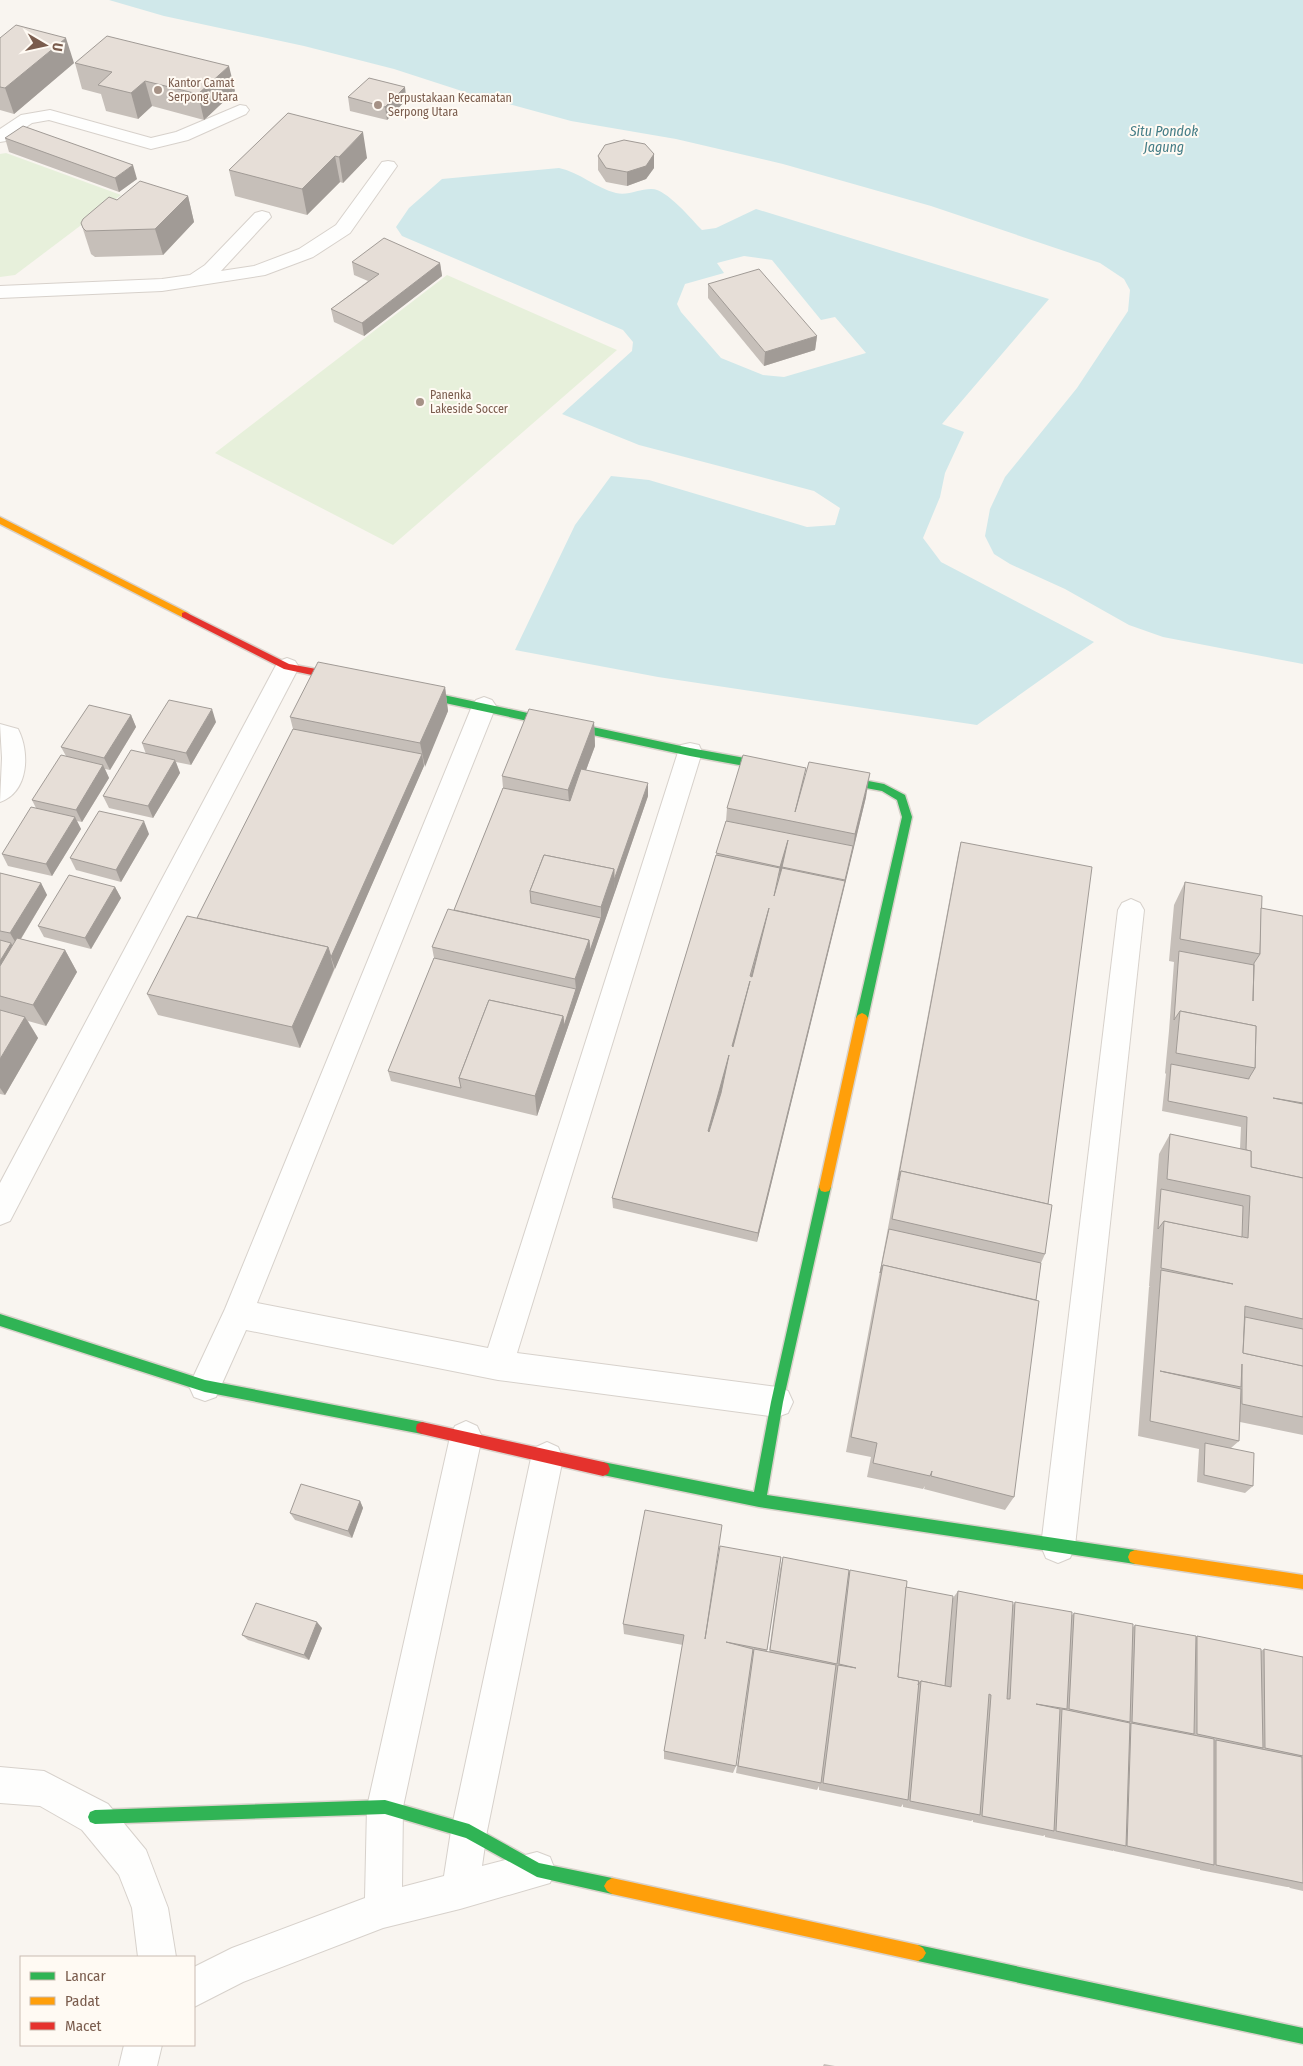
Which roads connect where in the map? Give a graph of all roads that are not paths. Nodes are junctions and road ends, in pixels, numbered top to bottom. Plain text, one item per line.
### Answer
1 (240, 110) dead end
2 (0, 137) edge
3 (388, 166) dead end
4 (262, 217) dead end
5 (195, 280) junction
6 (0, 292) edge
7 (0, 520) edge
8 (287, 667) junction
9 (362, 682) edge
10 (400, 689) edge
11 (484, 706) junction
12 (0, 733) edge
13 (690, 752) junction
14 (787, 770) edge
15 (816, 775) edge
16 (0, 792) edge
17 (1131, 910) dead end
18 (0, 1212) edge
19 (238, 1314) junction
20 (0, 1320) edge
21 (498, 1365) junction
22 (204, 1386) junction
23 (777, 1402) junction
24 (466, 1437) junction
25 (547, 1458) junction
26 (759, 1500) junction
27 (1058, 1546) junction
28 (1303, 1582) edge
29 (0, 1785) edge
30 (385, 1807) junction
31 (95, 1817) junction
32 (469, 1831) junction
33 (537, 1870) junction
34 (460, 1890) junction
35 (383, 1910) junction
36 (157, 1956) edge
37 (195, 1987) edge
38 (1303, 2036) edge
39 (143, 2046) edge
40 (138, 2066) edge

1 - 2 street
3 - 5 street
4 - 5 street
5 - 6 street
7 - 8 street
8 - 9 street
8 - 18 street
10 - 11 street
11 - 13 street
11 - 19 street
12 - 16 street
13 - 14 street
13 - 21 street
15 - 23 street
17 - 27 street
19 - 21 street
19 - 22 street
20 - 22 street
21 - 23 street
22 - 24 street
23 - 26 street
24 - 25 street
24 - 30 street
25 - 26 street
25 - 32 street
26 - 27 street
27 - 28 street
29 - 31 street
30 - 31 street
30 - 32 street
30 - 35 street
31 - 36 street
32 - 33 street
32 - 34 street
33 - 34 street
33 - 38 street
34 - 35 street
35 - 37 street
39 - 40 street

